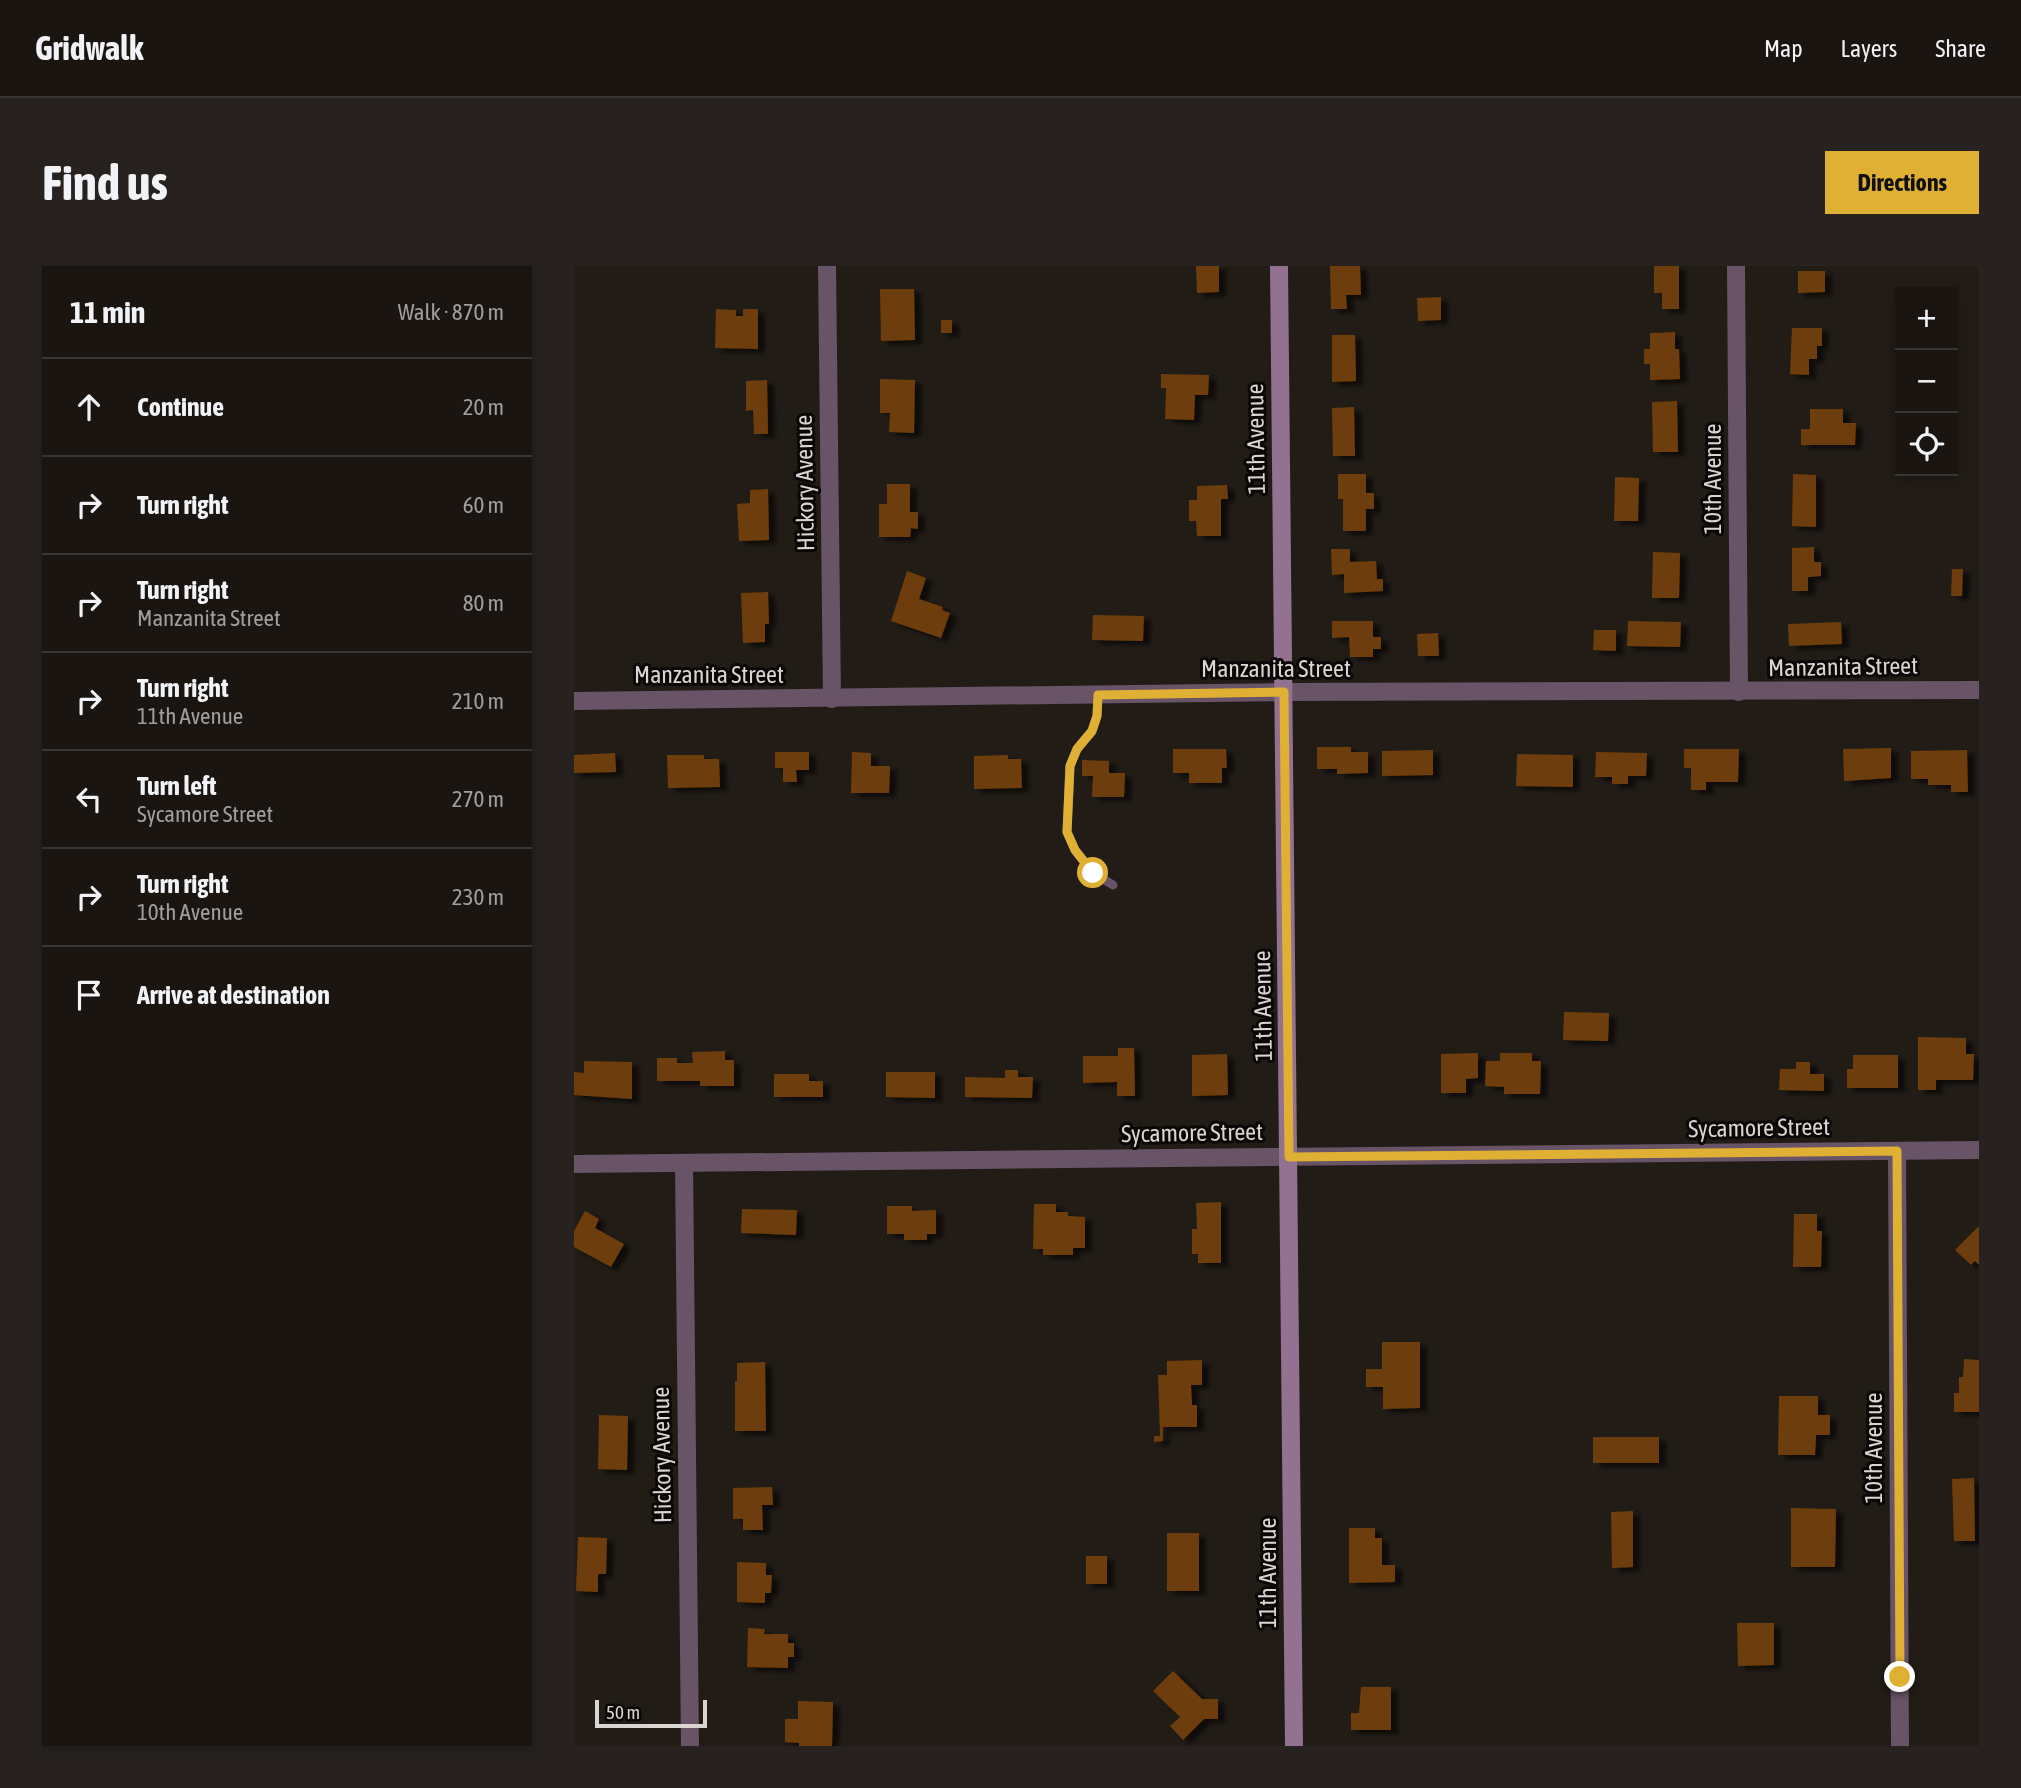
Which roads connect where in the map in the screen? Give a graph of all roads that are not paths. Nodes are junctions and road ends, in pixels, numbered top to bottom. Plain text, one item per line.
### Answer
1 (827, 266) edge
2 (1279, 266) edge
3 (1736, 266) edge
4 (1979, 690) edge
5 (1284, 692) junction
6 (1739, 692) junction
7 (1098, 695) junction
8 (832, 699) junction
9 (574, 701) edge
10 (1113, 885) dead end
11 (1979, 1150) edge
12 (1897, 1151) junction
13 (1289, 1157) junction
14 (684, 1163) junction
15 (574, 1164) edge
16 (690, 1746) edge
17 (1294, 1746) edge
18 (1900, 1746) edge

1 - 8 street, Hickory Avenue
2 - 5 main road, 11th Avenue
3 - 6 street, 10th Avenue
4 - 6 street, Manzanita Street
5 - 6 street, Manzanita Street
5 - 7 street, Manzanita Street
5 - 13 main road, 11th Avenue
7 - 8 street, Manzanita Street
7 - 10 lane
8 - 9 street, Manzanita Street
11 - 12 street, Sycamore Street
12 - 13 street, Sycamore Street
12 - 18 street, 10th Avenue
13 - 14 street, Sycamore Street
13 - 17 main road, 11th Avenue
14 - 15 street, Sycamore Street
14 - 16 street, Hickory Avenue

